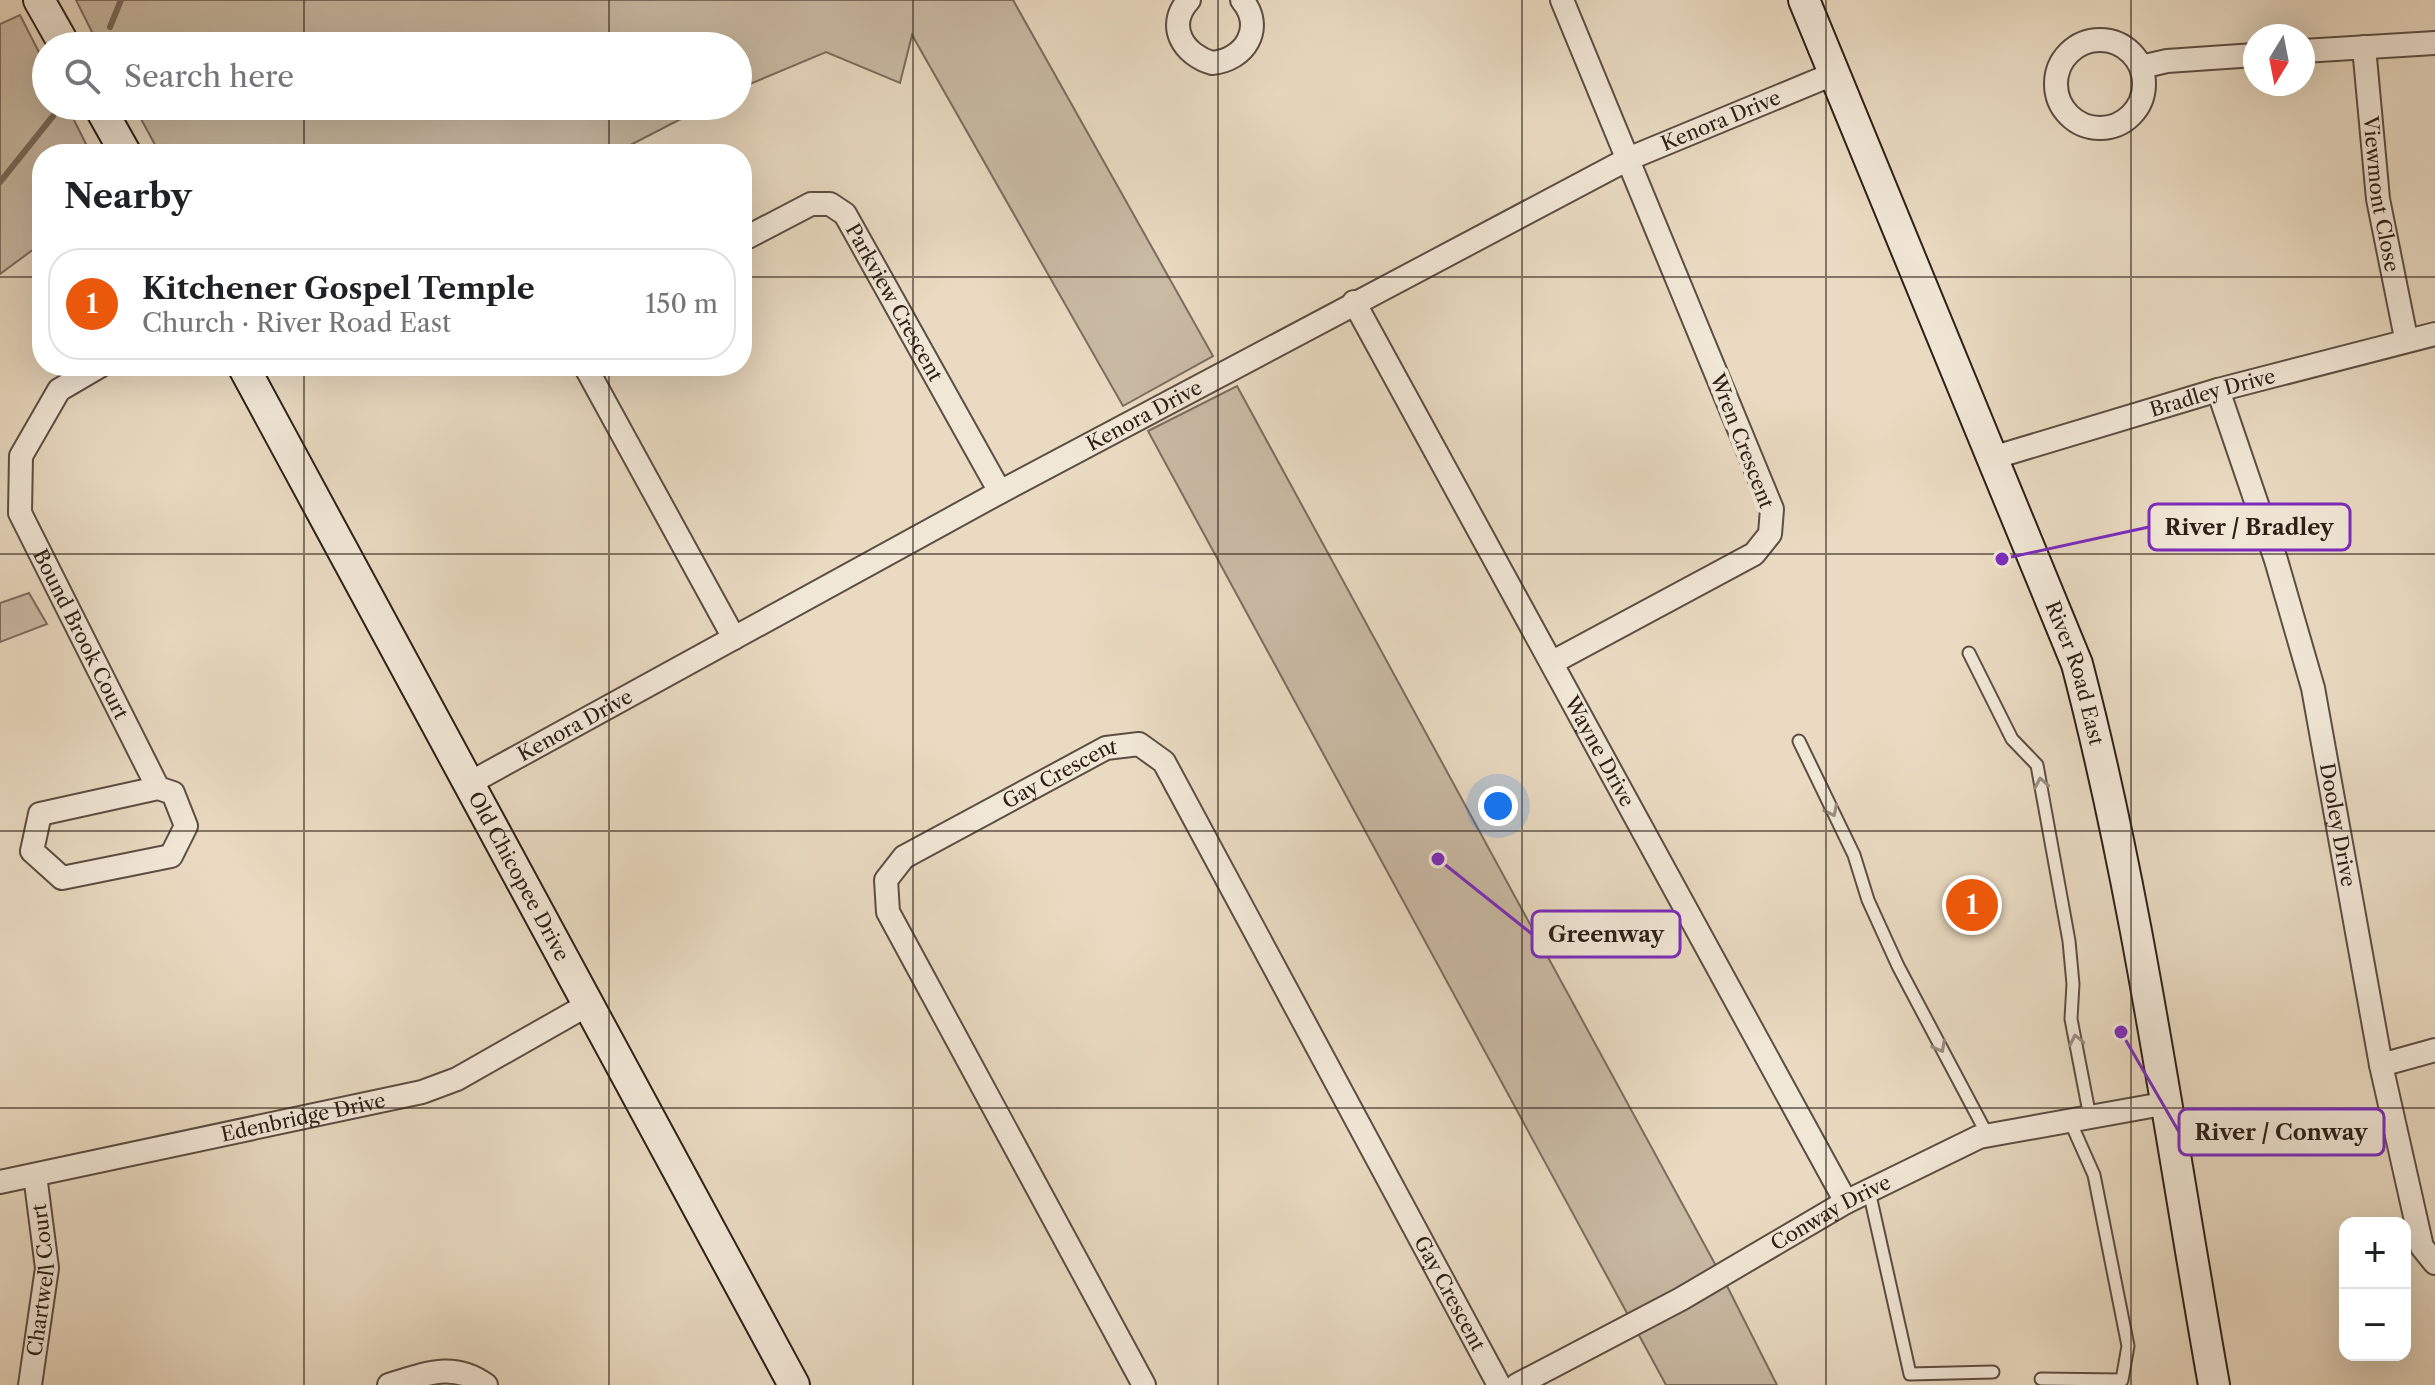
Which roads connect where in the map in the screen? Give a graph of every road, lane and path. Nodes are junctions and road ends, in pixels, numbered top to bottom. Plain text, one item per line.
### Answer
1 (39, 0) edge
2 (1189, 0) edge
3 (1562, 0) edge
4 (1804, 0) edge
5 (1250, 2) edge
6 (57, 32) edge
7 (2435, 43) edge
8 (2364, 47) junction
9 (2315, 50) edge
10 (2243, 56) edge
11 (2141, 67) dead end
12 (1833, 74) junction
13 (107, 120) edge
14 (120, 144) edge
15 (1628, 159) junction
16 (752, 235) edge
17 (1354, 302) junction
18 (2435, 334) edge
19 (2406, 338) junction
20 (83, 376) edge
21 (248, 376) edge
22 (590, 376) edge
23 (2218, 390) junction
24 (1992, 458) junction
25 (1000, 492) junction
26 (734, 638) junction
27 (1969, 653) dead end
28 (1553, 662) junction
29 (1799, 741) dead end
30 (468, 784) junction
31 (158, 788) junction
32 (589, 1004) junction
33 (2435, 1050) edge
34 (2381, 1065) junction
35 (2168, 1103) junction
36 (2080, 1119) junction
37 (1988, 1136) junction
38 (35, 1175) junction
39 (0, 1182) edge
40 (1869, 1191) junction
41 (1846, 1202) junction
42 (2435, 1263) edge
43 (1993, 1372) dead end
44 (2041, 1379) dead end
45 (30, 1385) edge
46 (389, 1385) edge
47 (486, 1385) edge
48 (794, 1385) edge
49 (1144, 1385) edge
50 (1499, 1385) edge
51 (1517, 1385) edge
52 (2214, 1385) edge

1 - 6 street
2 - 5 street
3 - 15 street, Wren Crescent
4 - 12 street, River Road East
7 - 8 street
8 - 9 street
8 - 19 street, Viewmont Close
10 - 11 street
12 - 15 street, Kenora Drive
12 - 24 street, River Road East
13 - 14 street
15 - 17 street, Kenora Drive
15 - 28 street, Wren Crescent
16 - 25 street, Parkview Crescent
17 - 25 street, Kenora Drive
17 - 28 street, Wayne Drive
18 - 19 street, Bradley Drive
19 - 23 street, Bradley Drive
20 - 31 street, Bound Brook Court
21 - 30 street, Old Chicopee Drive
22 - 26 street
23 - 24 street, Bradley Drive
23 - 34 street, Dooley Drive
24 - 35 street, River Road East
25 - 26 street, Kenora Drive
26 - 30 street, Kenora Drive
36 -> 27 lane
28 - 41 street, Wayne Drive
29 -> 37 lane
30 - 32 street, Old Chicopee Drive
31 - 31 street, Bound Brook Court
32 - 38 street, Edenbridge Drive
32 - 48 street, Old Chicopee Drive
33 - 34 street
34 - 42 street, Dooley Drive
35 - 36 street, Conway Drive
35 - 52 street, River Road East
36 - 37 street, Conway Drive
36 - 44 lane
37 - 40 street, Conway Drive
38 - 39 street, Edenbridge Drive
38 - 45 street, Chartwell Court
40 - 41 street, Conway Drive
40 - 43 lane
41 - 51 street, Conway Drive
46 - 47 street
49 - 50 street, Gay Crescent

